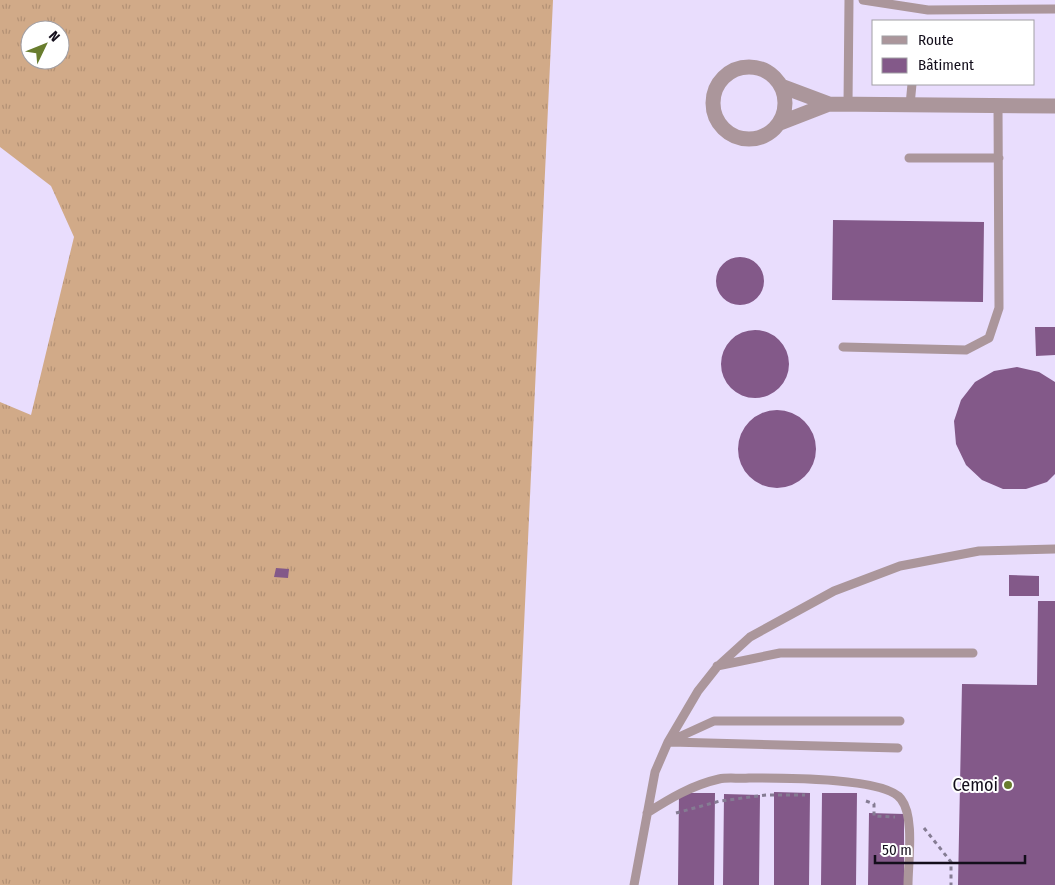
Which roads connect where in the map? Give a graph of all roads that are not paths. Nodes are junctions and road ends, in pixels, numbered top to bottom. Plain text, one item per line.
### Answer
1 (849, 0) edge
2 (863, 0) edge
3 (1055, 9) edge
4 (912, 85) edge
5 (781, 86) junction
6 (829, 104) junction
7 (848, 104) junction
8 (910, 104) junction
9 (998, 106) junction
10 (1055, 106) edge
11 (780, 123) junction
12 (909, 158) dead end
13 (999, 158) junction
14 (843, 347) dead end
15 (1055, 549) edge
16 (973, 653) dead end
17 (716, 667) junction
18 (900, 721) dead end
19 (668, 742) junction
20 (898, 748) dead end
21 (647, 813) junction
22 (634, 885) edge
23 (908, 885) edge

1 - 7 lane
2 - 3 lane
4 - 8 lane
5 - 6 street
5 - 11 street
5 - 11 street
6 - 7 street
6 - 11 street
7 - 8 street
8 - 9 street
9 - 10 street
9 - 13 lane
12 - 13 lane
13 - 14 lane
15 - 17 lane
16 - 17 lane
17 - 19 lane
18 - 19 lane
19 - 20 lane
19 - 21 lane
21 - 22 lane
21 - 23 lane

